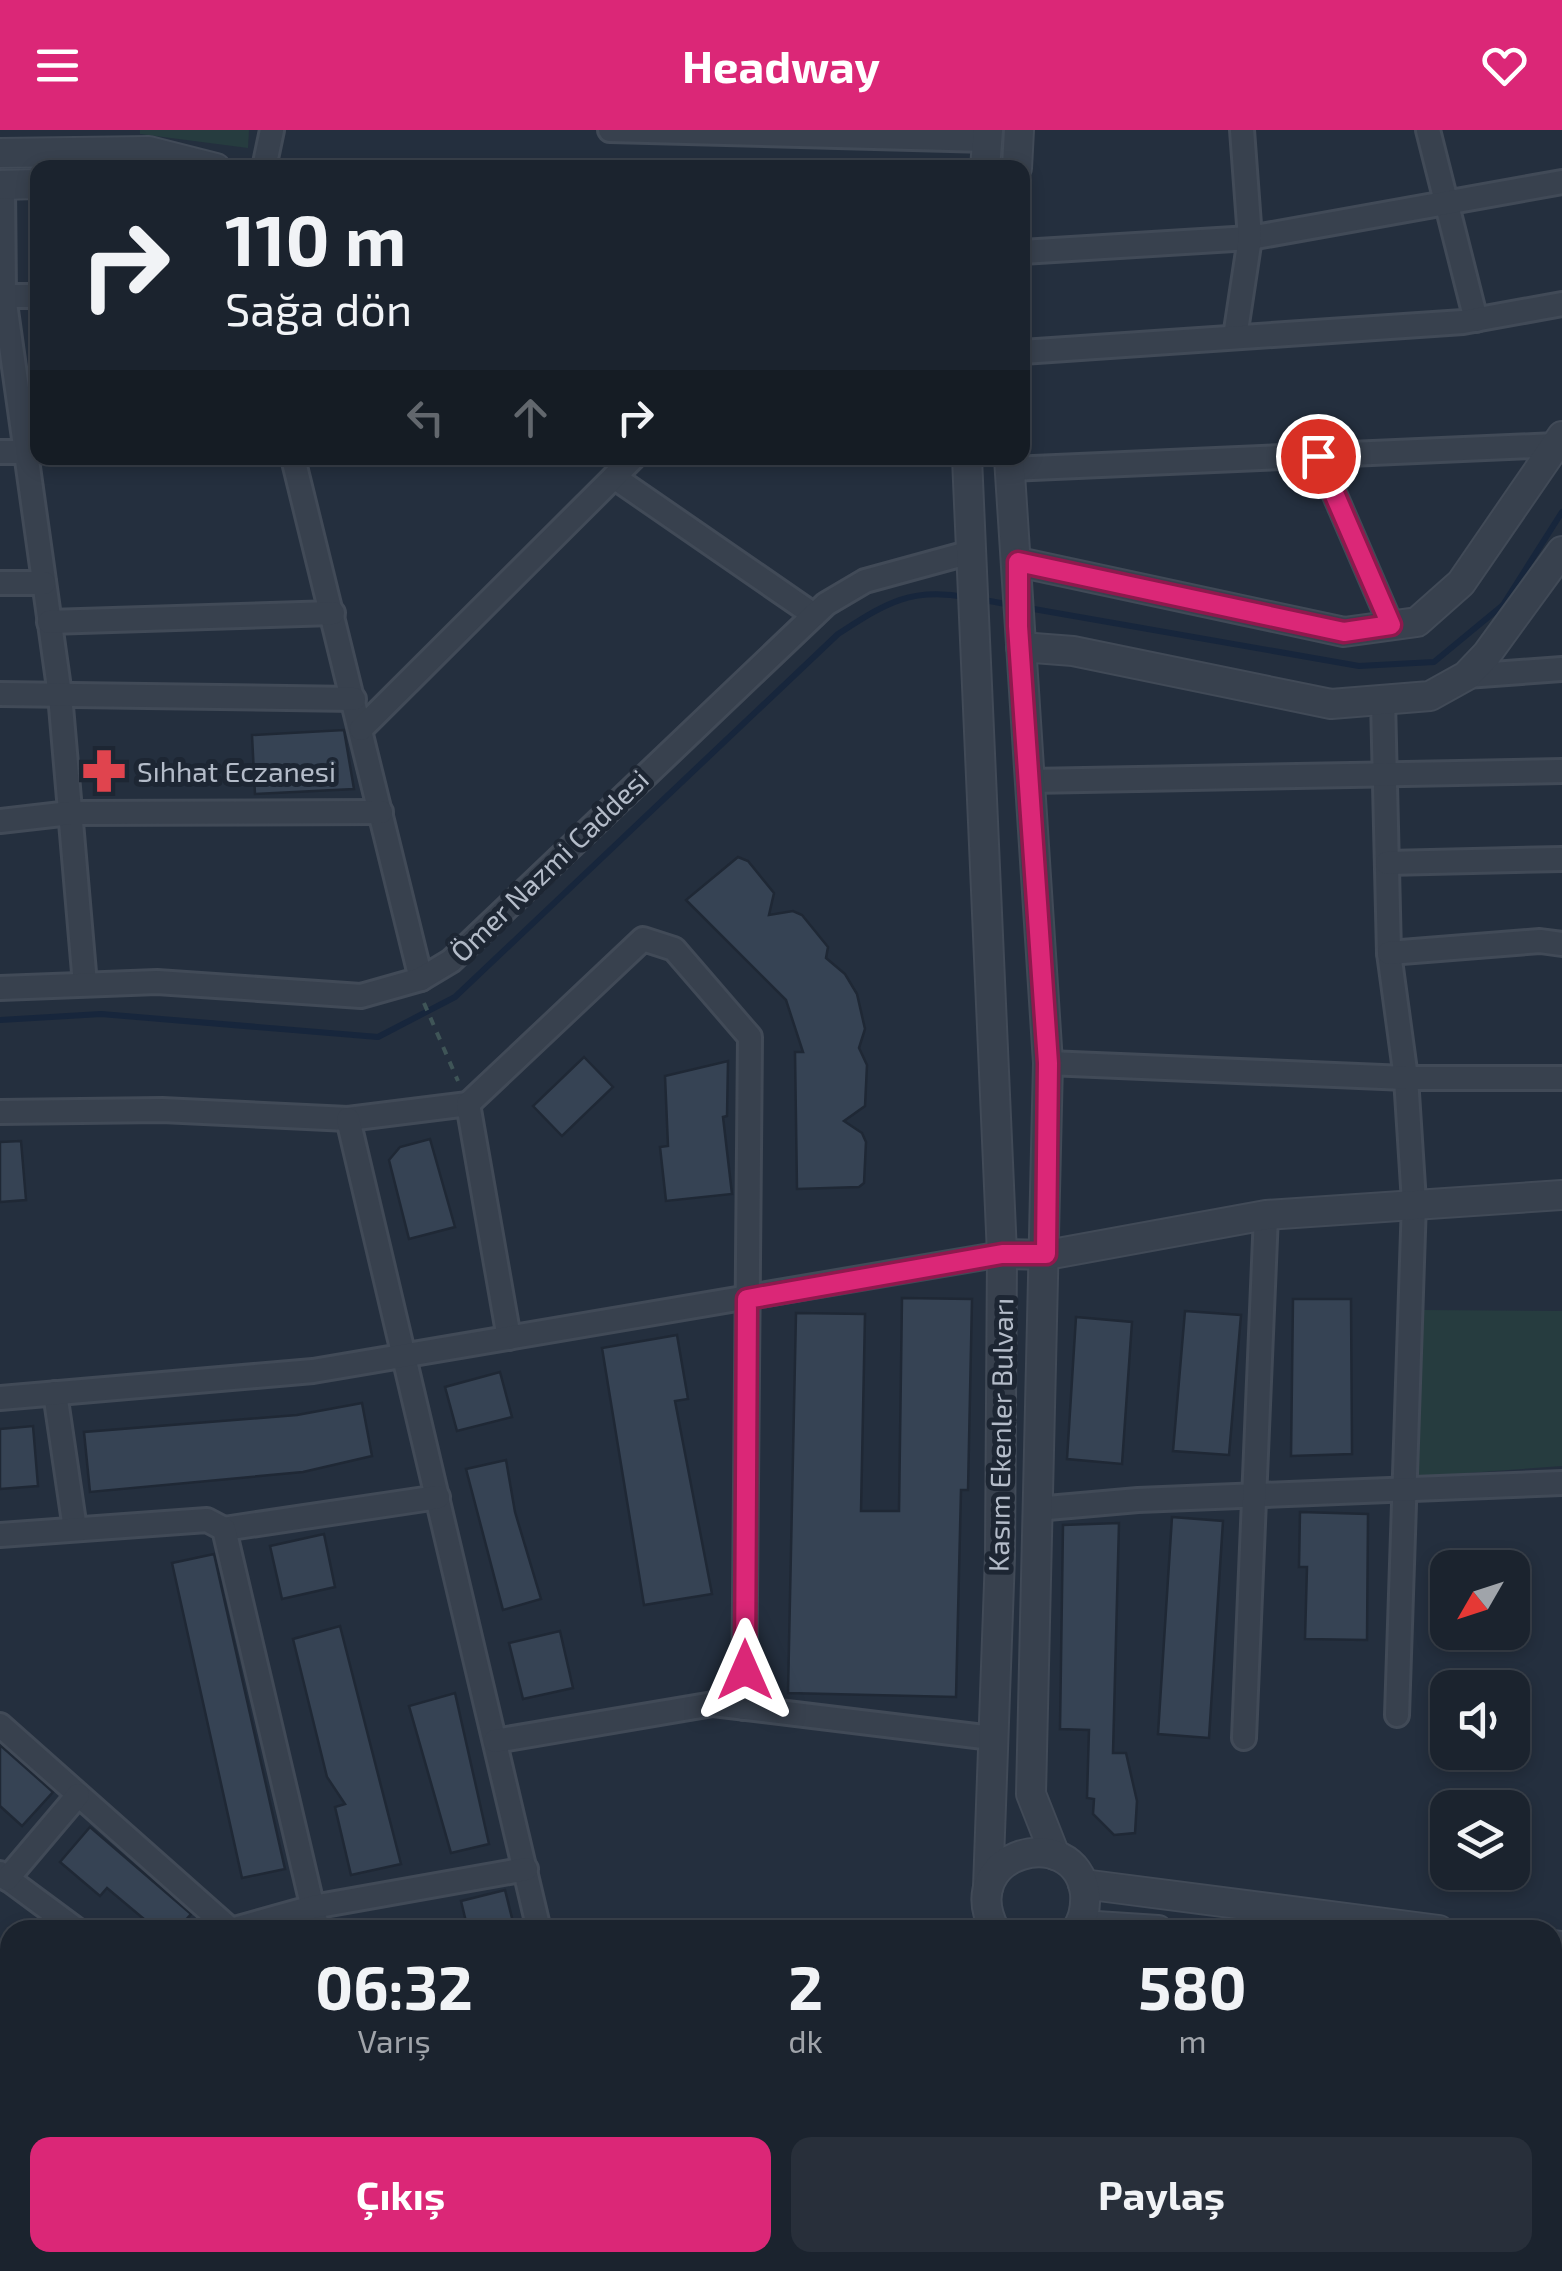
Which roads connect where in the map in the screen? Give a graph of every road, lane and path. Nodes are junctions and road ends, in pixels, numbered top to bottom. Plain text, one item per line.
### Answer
1 (272, 130) edge
2 (610, 130) edge
3 (1018, 130) edge
4 (1428, 130) edge
5 (1248, 132) edge
6 (121, 141) edge
7 (987, 146) edge
8 (0, 153) edge
9 (184, 160) edge
10 (266, 160) edge
11 (1017, 160) edge
12 (1562, 182) edge
13 (30, 184) edge
14 (2, 185) edge
15 (1444, 206) junction
16 (1250, 238) junction
17 (1030, 252) edge
18 (2, 296) edge
19 (30, 296) edge
20 (1562, 304) edge
21 (1476, 320) junction
22 (1234, 337) junction
23 (1030, 351) edge
24 (1559, 441) edge
25 (30, 447) edge
26 (0, 452) edge
27 (30, 452) edge
28 (1318, 456) junction
29 (1030, 463) edge
30 (32, 465) edge
31 (295, 465) edge
32 (627, 465) edge
33 (967, 465) edge
34 (1009, 465) edge
35 (614, 477) junction
36 (1562, 551) edge
37 (972, 558) junction
38 (1018, 571) junction
39 (0, 583) edge
40 (44, 584) junction
41 (333, 613) junction
42 (814, 615) junction
43 (49, 622) junction
44 (1391, 625) junction
45 (1019, 637) junction
46 (1562, 670) edge
47 (1466, 676) junction
48 (0, 694) edge
49 (60, 695) junction
50 (354, 699) junction
51 (1383, 700) junction
52 (361, 729) junction
53 (1562, 770) edge
54 (1385, 771) junction
55 (1030, 781) junction
56 (381, 812) junction
57 (70, 813) junction
58 (0, 821) edge
59 (1562, 858) edge
60 (1387, 863) junction
61 (1562, 944) edge
62 (1389, 954) junction
63 (421, 979) junction
64 (85, 984) junction
65 (0, 988) edge
66 (424, 1004) dead end
67 (1048, 1063) junction
68 (1406, 1078) junction
69 (1562, 1078) edge
70 (468, 1104) junction
71 (0, 1112) edge
72 (348, 1120) junction
73 (1562, 1195) edge
74 (1414, 1202) junction
75 (1266, 1215) junction
76 (1002, 1254) junction
77 (1046, 1254) junction
78 (747, 1299) junction
79 (509, 1338) junction
80 (404, 1355) junction
81 (55, 1393) junction
82 (0, 1398) edge
83 (1562, 1483) edge
84 (1404, 1489) junction
85 (1257, 1495) junction
86 (438, 1498) junction
87 (1036, 1509) junction
88 (224, 1529) junction
89 (75, 1530) junction
90 (0, 1535) edge
91 (744, 1708) junction
92 (1397, 1715) dead end
93 (0, 1725) edge
94 (992, 1738) junction
95 (1244, 1738) dead end
96 (494, 1741) junction
97 (78, 1795) junction
98 (1055, 1855) junction
99 (526, 1869) junction
100 (3, 1876) edge
101 (1083, 1884) junction
102 (989, 1914) edge
103 (316, 1918) edge
104 (62, 1920) edge
105 (220, 1920) edge
106 (537, 1920) edge
107 (1081, 1920) edge
108 (1362, 1920) edge

1 - 10 street
2 - 7 street
3 - 11 street
4 - 15 street
5 - 16 street
6 - 8 street
6 - 9 street
12 - 15 street
13 - 14 street
14 - 18 street
15 - 16 street
15 - 21 street
16 - 17 street
16 - 22 street
18 - 19 street
18 - 25 street
20 - 21 street
21 - 22 street
22 - 23 street
24 - 28 street
24 - 44 street
26 - 27 street
28 - 29 street
28 - 44 street
30 - 40 street
31 - 41 street
32 - 35 street
33 - 37 street
34 - 38 street
35 - 42 street
35 - 52 street
36 - 47 street
37 - 42 street, Ömer Nazmi Caddesi
37 - 76 street, Kasım Ekenler Bulvarı
38 - 44 street
38 - 45 street, Kasım Ekenler Bulvarı
39 - 40 street
40 - 43 street
41 - 43 street
41 - 50 street
42 - 63 street, Ömer Nazmi Caddesi
43 - 49 street
45 - 51 street
45 - 55 street, Kasım Ekenler Bulvarı
46 - 47 street
47 - 51 street
48 - 49 street
49 - 50 street
49 - 57 street
50 - 52 street
51 - 54 street
52 - 56 street
53 - 54 street
54 - 55 street
54 - 60 street
55 - 67 street, Kasım Ekenler Bulvarı
56 - 57 street
56 - 63 street
57 - 58 street
57 - 64 street
59 - 60 street
60 - 62 street
61 - 62 street
62 - 68 street
63 - 64 street, Ömer Nazmi Caddesi
64 - 65 street, Ömer Nazmi Caddesi
66 - 70 path
67 - 68 street
67 - 77 street, Kasım Ekenler Bulvarı
68 - 69 street
68 - 74 street
70 - 72 street
70 - 78 street
70 - 79 street
71 - 72 street
72 - 80 street
73 - 74 street
74 - 75 street
74 - 84 street
75 - 77 street
75 - 85 street
76 - 77 street
76 - 78 street
76 - 94 street, Kasım Ekenler Bulvarı
77 - 87 street, Kasım Ekenler Bulvarı
78 - 79 street
78 - 91 street
79 - 80 street
80 - 81 street
80 - 86 street
81 - 82 street
81 - 89 street
83 - 84 street
84 - 85 street
84 - 92 street
85 - 87 street
85 - 95 street
86 - 88 street
86 - 96 street
87 - 98 street, Kasım Ekenler Bulvarı
88 - 89 street
88 - 103 street
89 - 90 street
91 - 94 street
91 - 96 street
93 - 97 street
94 - 102 street, Kasım Ekenler Bulvarı
96 - 99 street
97 - 100 street
97 - 105 street
98 - 101 street
98 - 102 street
99 - 103 street
99 - 106 street
100 - 104 street
101 - 107 street
101 - 108 street

